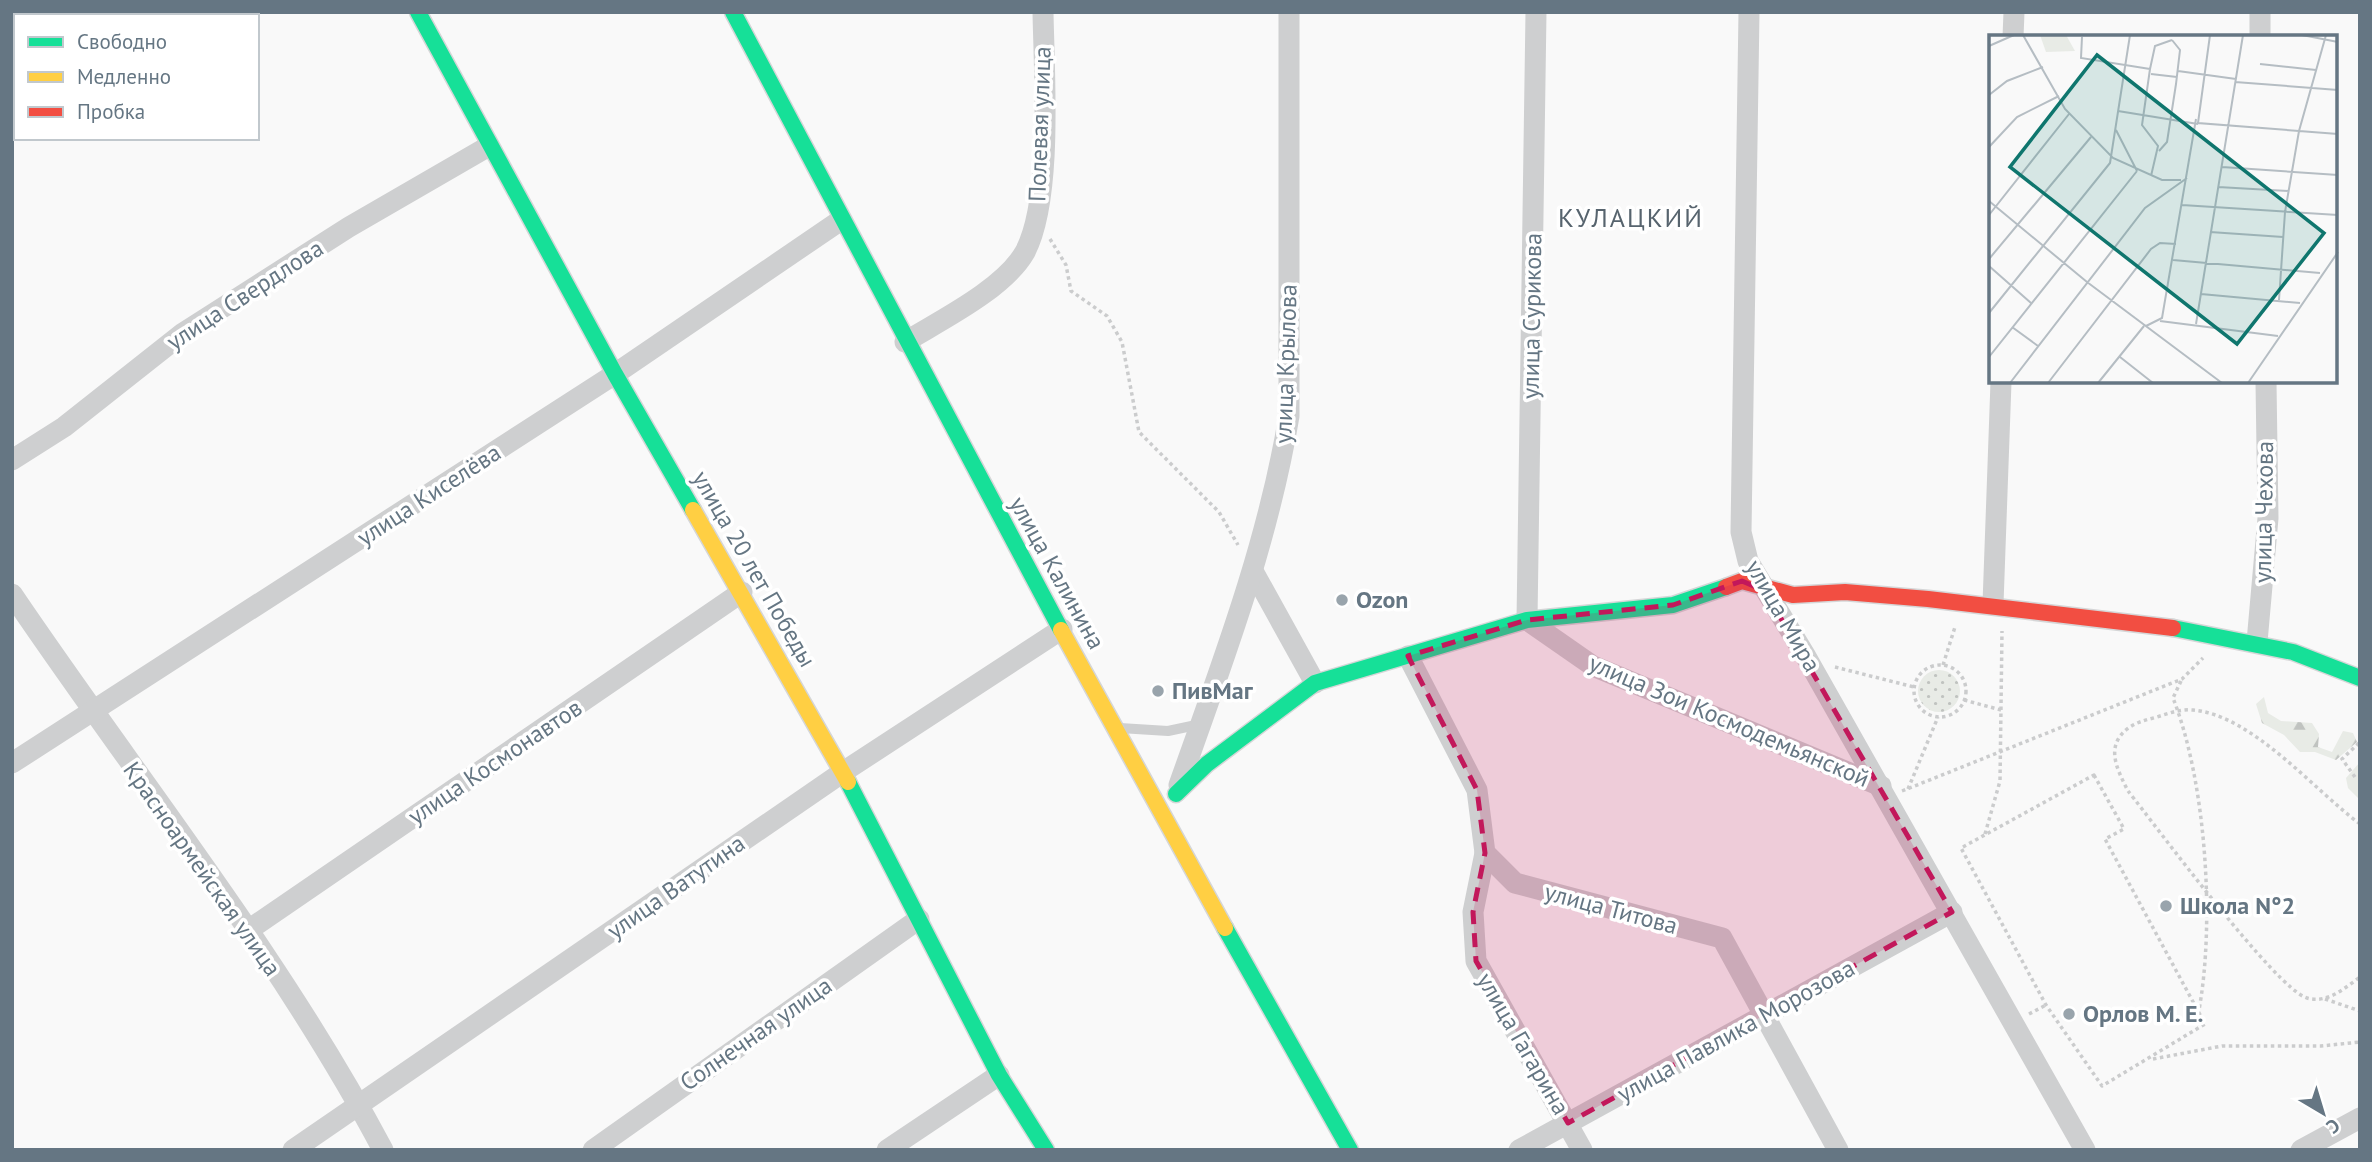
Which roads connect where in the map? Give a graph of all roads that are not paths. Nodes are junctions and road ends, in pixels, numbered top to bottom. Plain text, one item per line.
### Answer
1 (418, 12) edge
2 (733, 12) edge
3 (1042, 12) edge
4 (1289, 12) edge
5 (1536, 12) edge
6 (1749, 12) edge
7 (2014, 12) edge
8 (2260, 12) edge
9 (2013, 35) edge
10 (2260, 35) edge
11 (489, 146) junction
12 (841, 220) junction
13 (905, 342) junction
14 (615, 374) junction
15 (2001, 383) edge
16 (2266, 383) edge
17 (12, 460) edge
18 (1253, 571) junction
19 (1765, 590) junction
20 (742, 592) junction
21 (12, 594) edge
22 (1993, 604) junction
23 (1527, 620) junction
24 (1062, 629) junction
25 (2258, 642) junction
26 (1408, 656) junction
27 (2360, 678) edge
28 (1315, 683) junction
29 (92, 712) junction
30 (1201, 724) junction
31 (1115, 727) junction
32 (12, 763) edge
33 (843, 772) junction
34 (1889, 790) junction
35 (1176, 794) junction
36 (1168, 824) junction
37 (1485, 853) junction
38 (1952, 912) junction
39 (919, 919) junction
40 (247, 931) junction
41 (1766, 1015) junction
42 (999, 1075) junction
43 (359, 1105) junction
44 (2360, 1118) edge
45 (1568, 1123) junction
46 (293, 1150) edge
47 (383, 1150) edge
48 (593, 1150) edge
49 (887, 1150) edge
50 (1046, 1150) edge
51 (1350, 1150) edge
52 (1519, 1150) edge
53 (1583, 1150) edge
54 (1838, 1150) edge
55 (2085, 1150) edge
56 (2301, 1150) edge

1 - 11 street, улица 20 лет Победы
2 - 12 street, улица Калинина
3 - 13 street, Полевая улица
4 - 18 street, улица Крылова
5 - 23 street, улица Сурикова
6 - 19 street, улица Мира
7 - 9 street
8 - 10 street
11 - 14 street, улица 20 лет Победы
11 - 17 street, улица Свердлова
12 - 13 street, улица Калинина
12 - 14 street, улица Киселёва
13 - 24 street, улица Калинина
14 - 20 street, улица 20 лет Победы
14 - 29 street, улица Киселёва
15 - 22 street
16 - 25 street, улица Чехова
18 - 28 street
18 - 30 street, улица Крылова
19 - 22 street
19 - 23 street
19 - 34 street, улица Мира
20 - 33 street, улица 20 лет Победы
20 - 40 street, улица Космонавтов
21 - 29 street, Красноармейская улица
22 - 25 street
23 - 26 street
23 - 34 street, улица Зои Космодемьянской
24 - 31 street, улица Калинина
24 - 33 street, улица Ватутина
25 - 27 street
26 - 28 street
26 - 37 street
28 - 35 street
29 - 32 street, улица Киселёва
29 - 40 street, Красноармейская улица
30 - 31 lane
30 - 35 street, улица Крылова
31 - 36 street, улица Калинина
33 - 39 street, улица 20 лет Победы
33 - 43 street, улица Ватутина
34 - 38 street, улица Мира
35 - 36 street, улица Крылова
36 - 51 street, улица Калинина
37 - 41 street, улица Титова
37 - 45 street, улица Гагарина
38 - 41 street, улица Павлика Морозова
38 - 55 street, улица Мира
39 - 42 street, улица 20 лет Победы
39 - 48 street, Солнечная улица
40 - 43 street, Красноармейская улица
41 - 45 street, улица Павлика Морозова
41 - 54 street, улица Титова
42 - 49 street
42 - 50 street, улица 20 лет Победы
43 - 46 street, улица Ватутина
43 - 47 street, Красноармейская улица
44 - 56 street
45 - 52 street, улица Павлика Морозова
45 - 53 street, улица Гагарина

